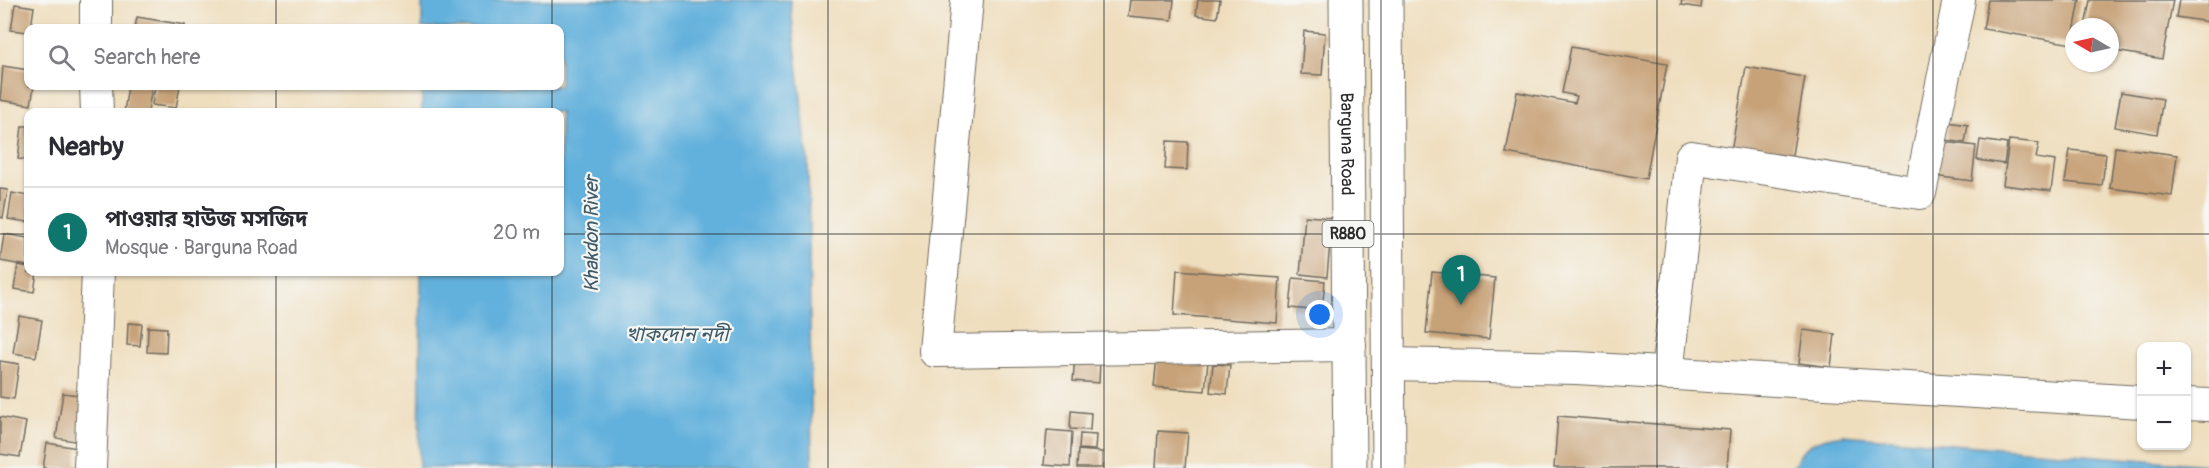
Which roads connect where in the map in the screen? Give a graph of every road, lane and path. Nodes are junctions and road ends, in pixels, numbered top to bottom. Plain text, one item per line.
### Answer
1 (96, 0) edge
2 (967, 0) edge
3 (1346, 0) edge
4 (1386, 0) edge
5 (1959, 0) edge
6 (96, 24) edge
7 (96, 90) edge
8 (97, 108) edge
9 (98, 276) edge
10 (1350, 345) junction
11 (1389, 364) junction
12 (1667, 374) junction
13 (2137, 402) edge
14 (2191, 404) edge
15 (2209, 405) edge
16 (90, 468) edge
17 (1350, 468) edge
18 (1389, 468) edge

1 - 6 street
2 - 10 street
3 - 10 main road, Barguna Road / R880
4 - 11 main road, R880
5 - 12 street
7 - 8 street
9 - 16 street
10 - 17 main road, Barguna Road / R880
11 - 12 street
11 - 18 main road, R880
12 - 13 street
14 - 15 street

